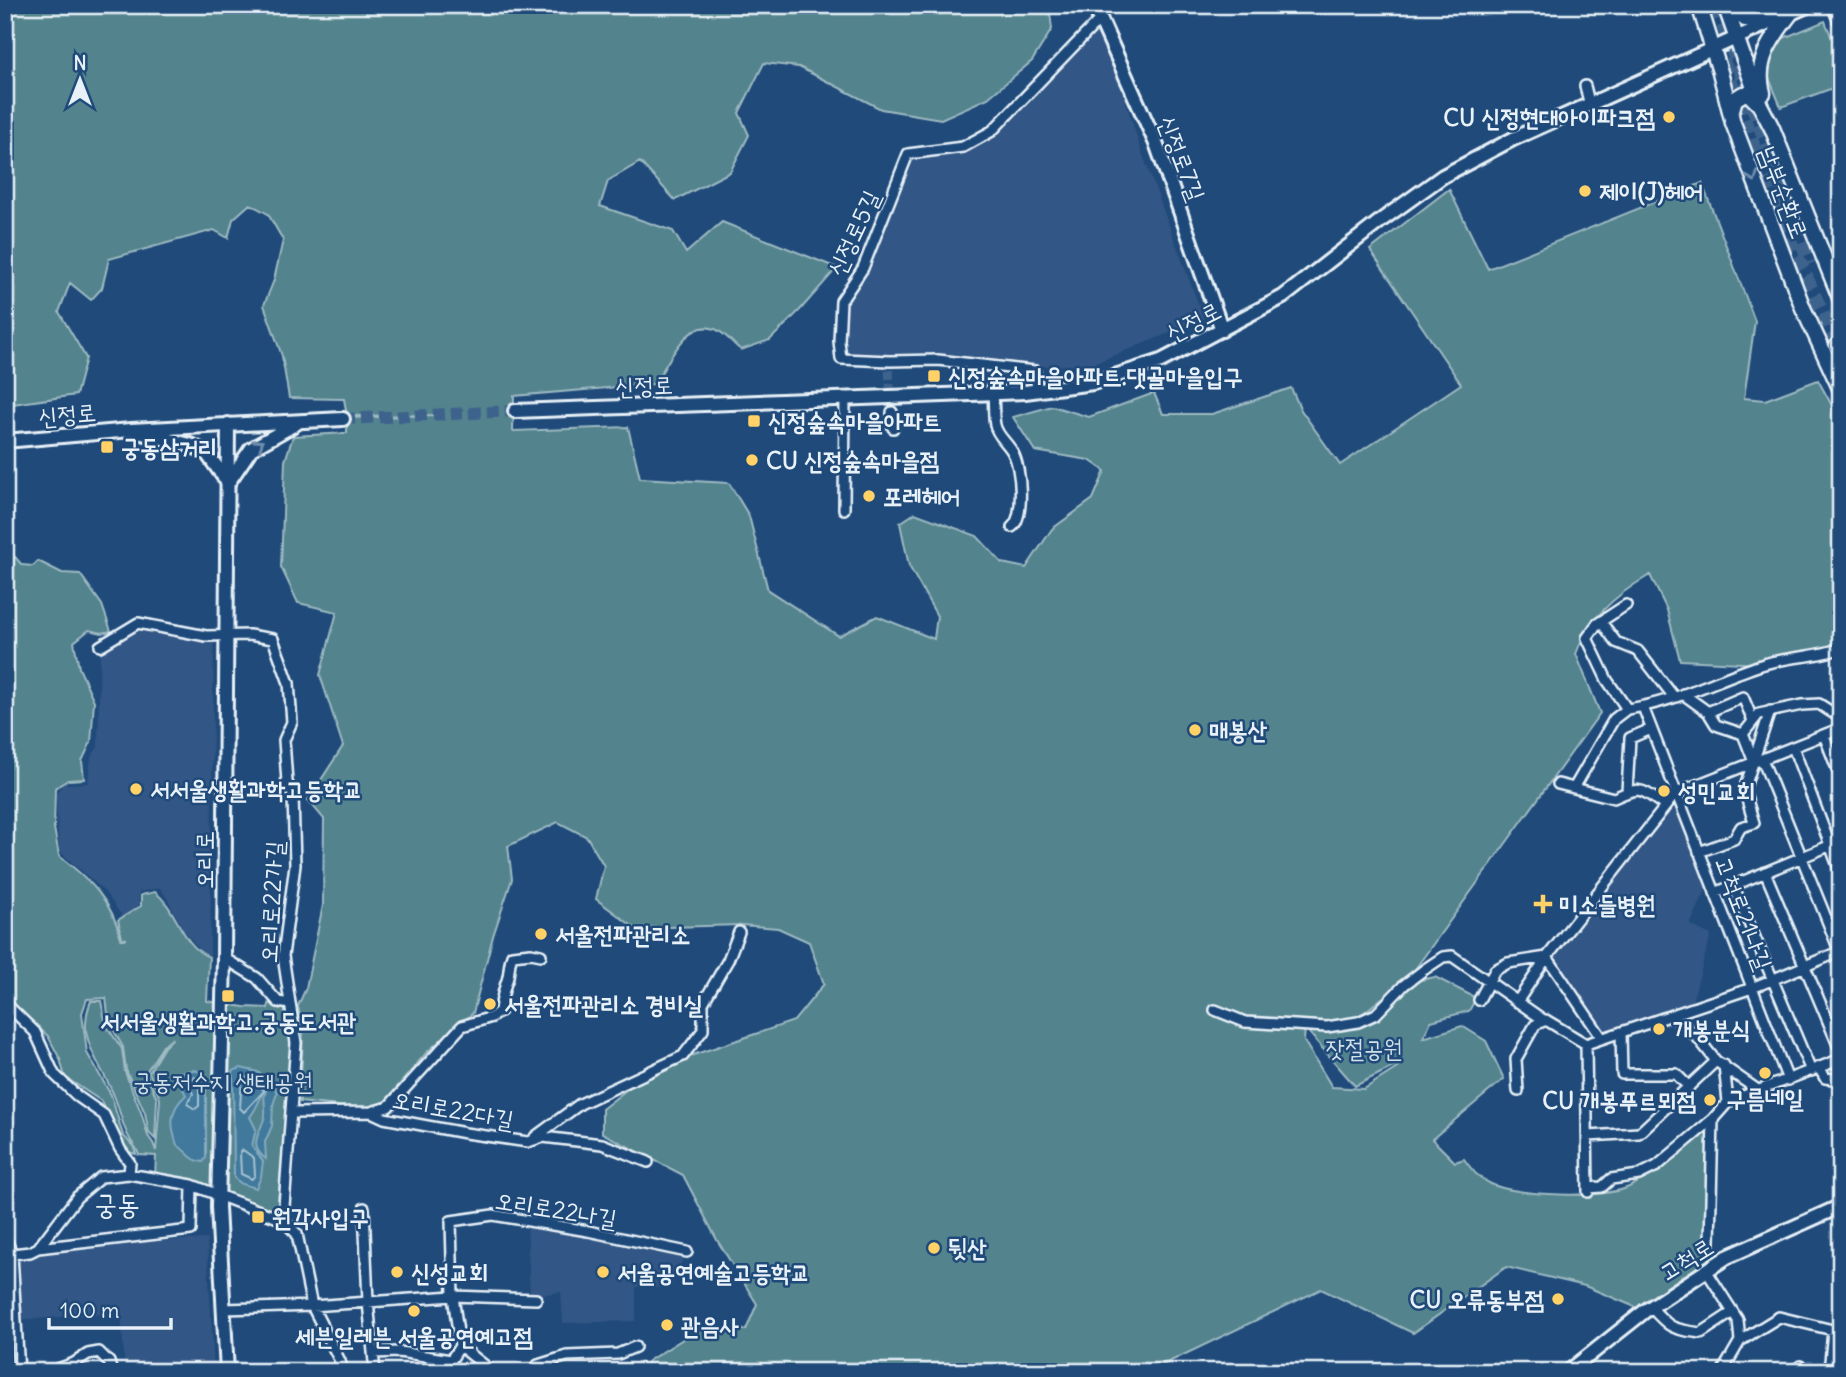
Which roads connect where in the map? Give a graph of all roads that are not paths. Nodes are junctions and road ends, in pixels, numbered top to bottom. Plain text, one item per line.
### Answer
1 (1094, 5) edge
2 (1699, 5) edge
3 (1725, 5) edge
4 (1731, 5) edge
5 (1809, 5) edge
6 (1832, 5) edge
7 (1790, 14) junction
8 (1100, 19) junction
9 (1774, 21) junction
10 (1841, 27) edge
11 (1737, 39) junction
12 (1713, 50) junction
13 (1585, 86) dead end
14 (1760, 105) junction
15 (1590, 106) junction
16 (1731, 113) junction
17 (1772, 128) junction
18 (1841, 300) edge
19 (1222, 330) junction
20 (1841, 390) edge
21 (1037, 391) junction
22 (993, 392) junction
23 (845, 397) junction
24 (515, 411) tunnel mouth
25 (892, 412) tunnel mouth
26 (343, 419) tunnel mouth
27 (303, 421) junction
28 (228, 424) junction
29 (893, 428) dead end
30 (131, 430) junction
31 (5, 441) edge
32 (228, 482) junction
33 (844, 509) dead end
34 (1012, 527) dead end
35 (1626, 605) dead end
36 (1601, 622) junction
37 (228, 636) junction
38 (100, 646) dead end
39 (1840, 649) edge
40 (1678, 695) junction
41 (1643, 707) junction
42 (1627, 709) junction
43 (1770, 711) junction
44 (1708, 712) junction
45 (1841, 718) edge
46 (1753, 721) junction
47 (1841, 728) edge
48 (1651, 729) junction
49 (1743, 734) junction
50 (1824, 735) junction
51 (1793, 747) junction
52 (1758, 761) junction
53 (1841, 779) edge
54 (1558, 783) dead end
55 (1574, 788) junction
56 (1627, 792) junction
57 (1676, 793) junction
58 (1665, 806) junction
59 (1841, 841) edge
60 (1829, 845) junction
61 (1699, 852) junction
62 (1801, 858) junction
63 (1765, 872) junction
64 (1841, 874) edge
65 (1733, 886) junction
66 (1715, 893) junction
67 (739, 932) dead end
68 (1840, 953) edge
69 (541, 956) dead end
70 (1547, 957) junction
71 (224, 958) junction
72 (1806, 966) junction
73 (1772, 981) junction
74 (1489, 982) junction
75 (1752, 988) junction
76 (1479, 1000) dead end
77 (1517, 1002) junction
78 (5, 1003) edge
79 (290, 1004) junction
80 (1215, 1010) dead end
81 (1674, 1015) junction
82 (1545, 1021) junction
83 (1621, 1032) junction
84 (1602, 1038) junction
85 (1586, 1044) junction
86 (1841, 1052) edge
87 (1841, 1059) edge
88 (1720, 1063) junction
89 (1815, 1069) junction
90 (1788, 1080) junction
91 (1841, 1080) edge
92 (1689, 1087) junction
93 (1518, 1091) dead end
94 (1759, 1091) junction
95 (1728, 1102) junction
96 (371, 1112) junction
97 (293, 1113) junction
98 (1713, 1119) junction
99 (1588, 1136) junction
100 (528, 1142) junction
101 (648, 1162) dead end
102 (129, 1174) junction
103 (192, 1185) junction
104 (219, 1196) junction
105 (1841, 1206) edge
106 (364, 1208) dead end
107 (283, 1220) junction
108 (5, 1237) edge
109 (1710, 1242) dead end
110 (38, 1248) junction
111 (687, 1252) dead end
112 (12, 1254) junction
113 (1706, 1270) junction
114 (453, 1296) junction
115 (536, 1299) dead end
116 (368, 1302) junction
117 (312, 1306) junction
118 (1651, 1307) junction
119 (224, 1309) junction
120 (1733, 1311) junction
121 (5, 1323) edge
122 (17, 1323) junction
123 (1837, 1331) edge
124 (1740, 1341) junction
125 (460, 1346) junction
126 (635, 1347) dead end
127 (374, 1353) junction
128 (1726, 1370) edge
129 (19, 1372) edge
130 (49, 1372) edge
131 (112, 1372) edge
132 (227, 1372) edge
133 (343, 1372) edge
134 (375, 1372) edge
135 (493, 1372) edge
136 (534, 1372) edge
137 (1569, 1372) edge
138 (1829, 1372) edge

1 - 8 main road, 신정로7길
2 - 12 main road, 남부순환로
3 - 11 main road, 남부순환로
4 - 9 main road
5 - 7 main road, 신정로
6 - 10 street
7 - 9 main road, 신정로
7 - 17 main road
8 - 19 main road, 신정로7길
8 - 21 street, 신정로5길
9 - 11 main road, 신정로
11 - 12 main road, 신정로
11 - 14 main road, 남부순환로
12 - 15 main road, 신정로
12 - 16 main road, 남부순환로
13 - 15 street
14 - 16 main road
14 - 17 main road, 남부순환로
15 - 19 main road, 신정로
16 -> 20 main road, 남부순환로
17 - 18 main road, 남부순환로
19 - 21 main road, 신정로
21 - 22 main road, 신정로
22 - 23 main road, 신정로
22 - 34 street
23 - 24 main road, 신정로
23 - 33 street
25 - 29 street
26 - 27 main road, 신정로
27 - 28 main road, 신정로
32 -> 27 main road
28 - 30 main road, 신정로
28 - 32 main road, 오리로
30 - 31 main road, 신정로
30 - 32 main road
32 - 37 main road, 오리로
35 - 36 street
36 - 40 street
36 - 42 street
37 - 38 street
37 - 71 main road, 오리로
37 - 79 street, 오리로22가길
39 - 40 street
40 - 41 street
40 - 44 street
41 - 42 street
41 - 48 street, 고척로21나길
42 - 55 street
43 - 45 street
43 - 46 street
43 - 52 street
44 - 46 street
44 - 49 street
46 - 49 street
47 - 50 street
48 - 56 street
48 - 57 street, 고척로21나길
49 - 52 street, 고척로21나길
50 - 51 street
50 - 53 street
51 - 52 street
51 - 60 street
52 - 57 street
52 - 61 street, 고척로21나길
52 - 62 street, 고척로21나길
54 - 55 street
55 - 56 street
56 - 58 street
57 - 58 street
57 - 61 street, 고척로21나길
58 - 70 street
59 - 60 street
60 - 62 street
60 - 64 street
61 - 66 street, 고척로21나길
62 - 63 street
62 - 68 street, 고척로21나길
63 - 65 street
63 - 72 street
65 - 66 street
65 - 73 street
66 - 75 street, 고척로21나길
67 - 100 street, 오리로22다길
68 - 72 street, 고척로21나길
69 - 96 street, 오리로22다길
70 - 74 street
70 - 77 street
70 - 84 street
71 - 79 street
71 - 104 main road, 오리로
72 - 73 street, 고척로21나길
72 - 86 street
73 - 75 street, 고척로21나길
73 - 89 street
74 - 76 street
74 - 77 street
74 - 80 street
75 - 81 street, 고척로21나길
75 - 90 street
77 - 82 street
78 - 102 street
79 - 97 street, 오리로22가길
81 - 83 street, 고척로21나길
81 - 88 street
82 - 85 street
82 - 93 street
83 - 84 street, 고척로21나길
83 - 92 street
84 - 85 street, 고척로21나길
85 - 99 street
87 - 89 street
88 - 92 street
88 - 94 street
88 - 95 street
89 - 90 street
89 - 91 street
90 - 94 street
92 - 99 street
94 - 95 street
95 - 98 street
96 - 97 street, 오리로22다길
96 - 100 street, 오리로22다길
97 - 107 street, 오리로22가길
98 - 99 street
98 - 109 street
100 - 101 street, 오리로22다길
102 - 103 street
102 - 110 street
103 - 104 street
103 - 110 street
104 - 107 street
104 - 119 main road, 오리로
105 - 113 main road, 고척로
106 - 116 street
107 - 117 street
108 - 112 street
110 - 112 street
111 - 114 street, 오리로22나길
112 - 122 street
113 - 118 main road, 고척로
113 - 120 street
114 - 115 street
114 - 116 street
114 - 125 street, 오리로22나길
116 - 117 street
116 - 127 street
117 - 119 street
117 - 133 street
118 - 120 street
118 - 137 main road, 고척로
119 - 132 main road, 오리로
120 - 124 street
121 - 122 street
122 - 129 street
123 - 124 street
123 - 138 street
124 - 128 street
125 - 127 street
125 - 135 street
126 - 136 street
127 - 134 street
130 - 131 street

